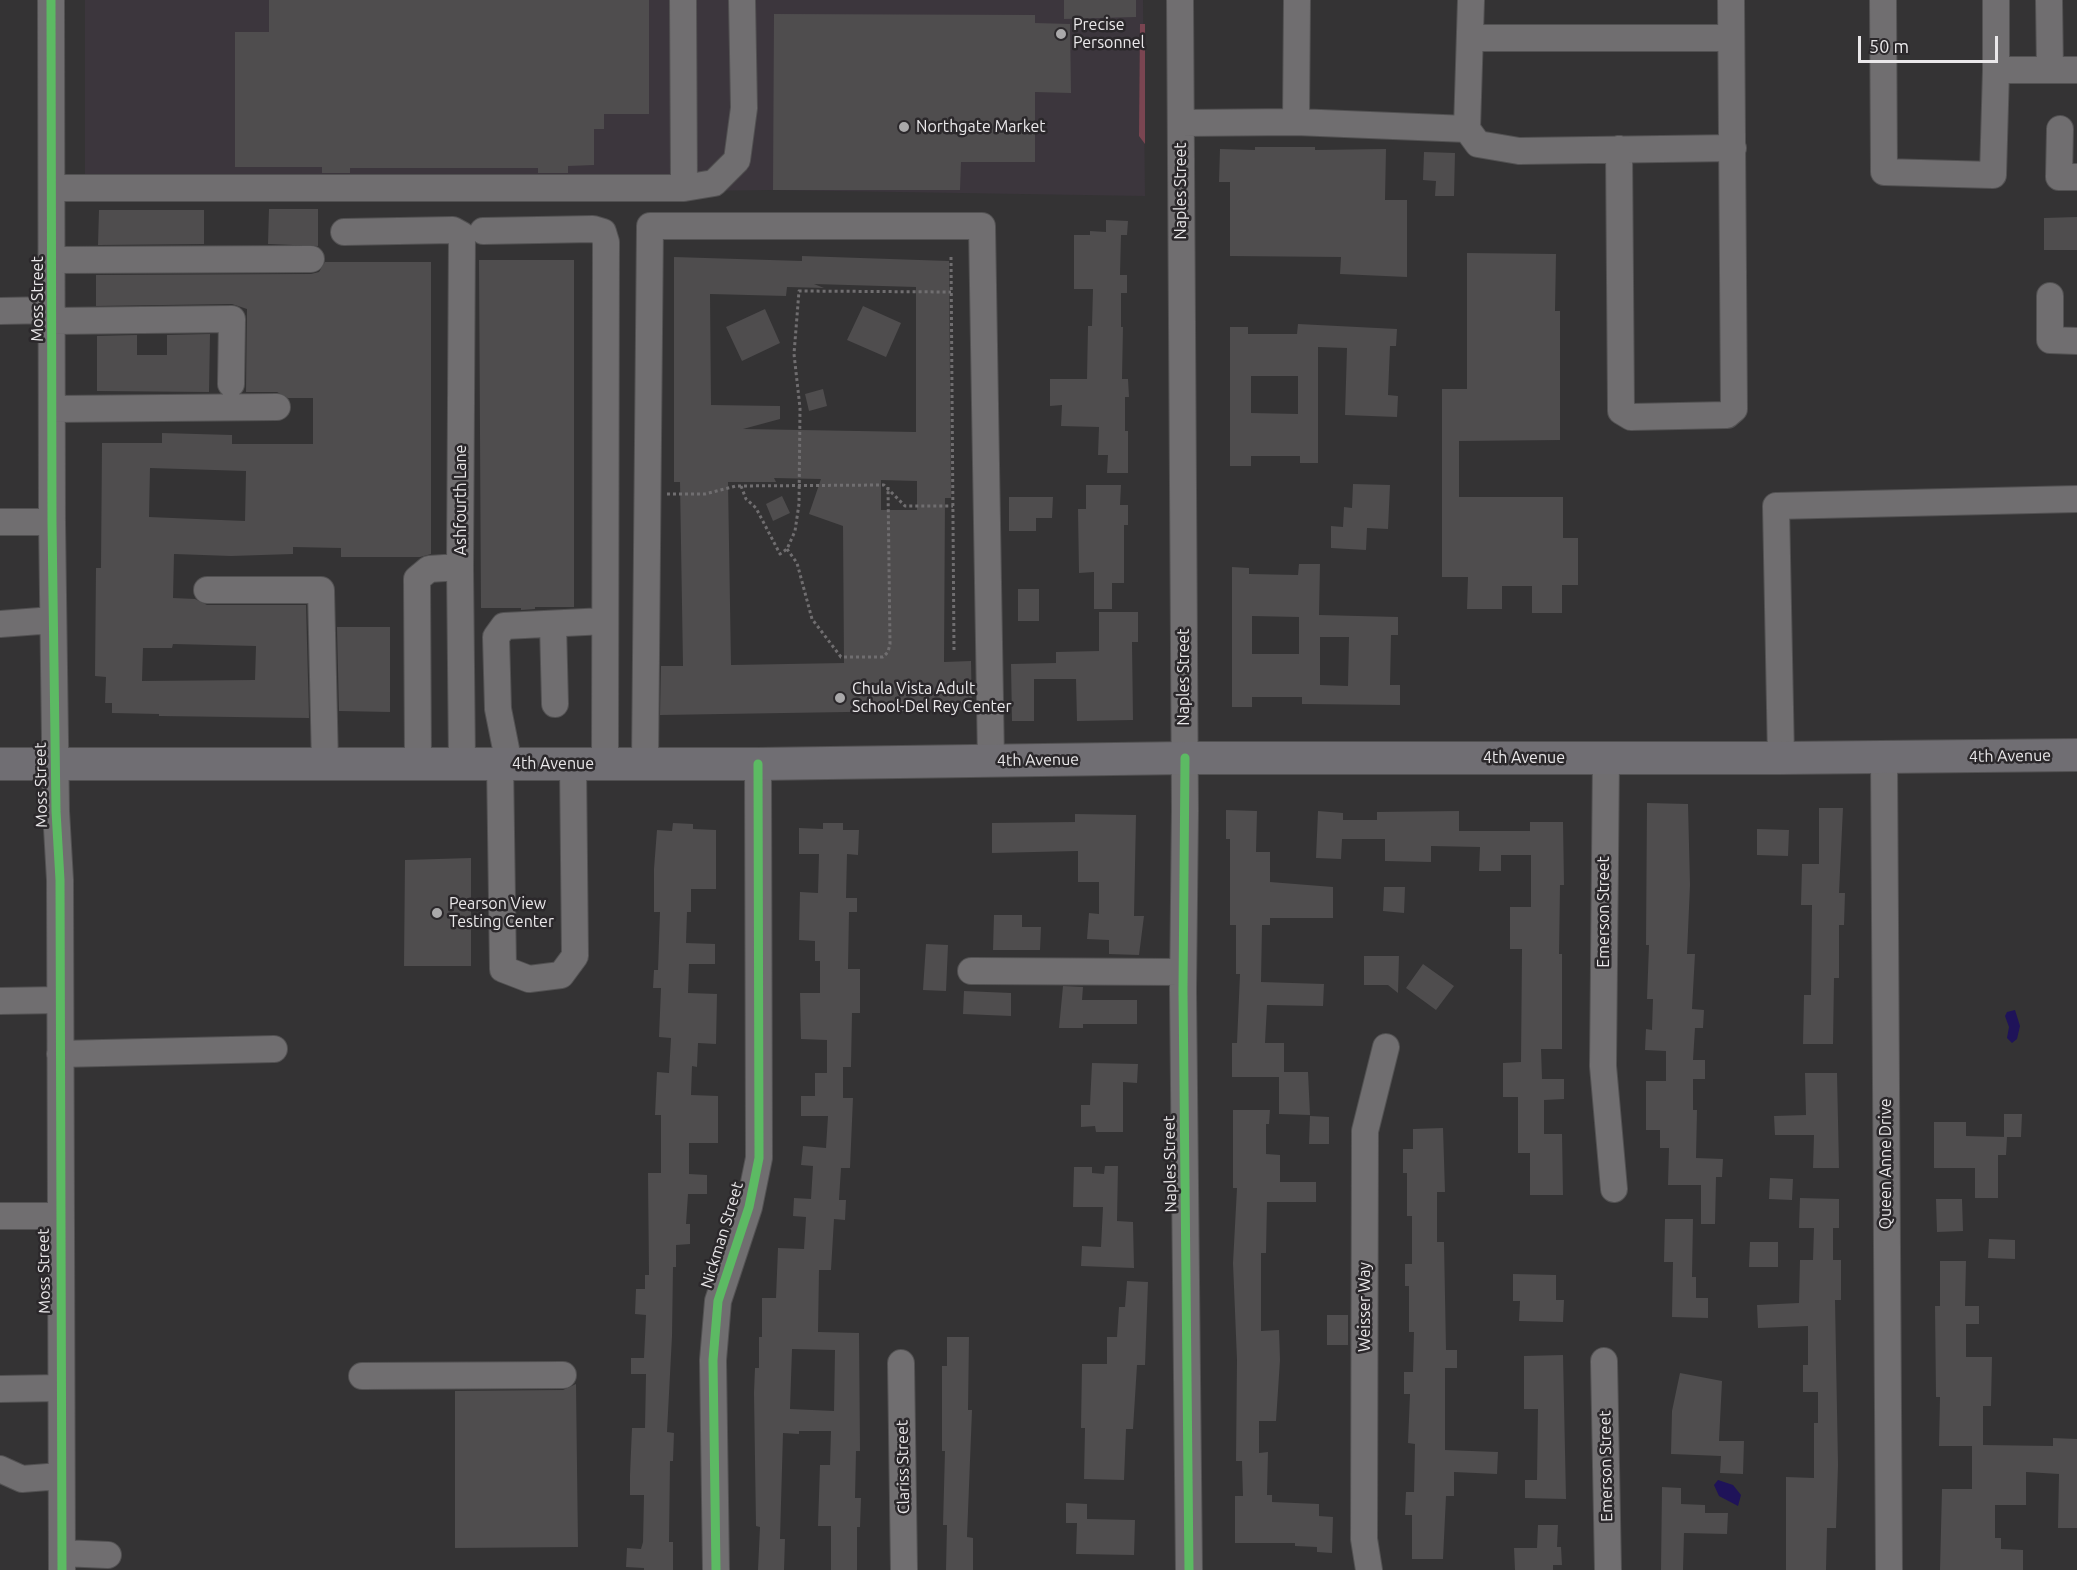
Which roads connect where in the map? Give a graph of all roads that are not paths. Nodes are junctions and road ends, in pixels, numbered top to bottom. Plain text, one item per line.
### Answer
1 (51, 0) edge
2 (683, 0) edge
3 (742, 0) edge
4 (1180, 0) edge
5 (1297, 0) edge
6 (1471, 0) edge
7 (1731, 0) edge
8 (1883, 0) edge
9 (1996, 0) edge
10 (2049, 0) edge
11 (1472, 38) junction
12 (1731, 38) junction
13 (1996, 70) junction
14 (2050, 70) junction
15 (2077, 70) edge
16 (1296, 122) junction
17 (1181, 123) junction
18 (1467, 129) junction
19 (2060, 129) dead end
20 (1733, 148) junction
21 (1619, 149) junction
22 (2077, 177) edge
23 (53, 188) junction
24 (684, 188) junction
25 (344, 232) dead end
26 (472, 233) junction
27 (311, 259) dead end
28 (53, 260) junction
29 (2050, 296) dead end
30 (0, 311) edge
31 (53, 315) junction
32 (2077, 341) edge
33 (231, 384) dead end
34 (278, 407) dead end
35 (52, 409) junction
36 (2077, 499) edge
37 (0, 522) edge
38 (52, 522) junction
39 (460, 567) junction
40 (207, 590) dead end
41 (54, 620) junction
42 (605, 621) junction
43 (0, 624) edge
44 (553, 624) junction
45 (555, 704) dead end
46 (2077, 755) edge
47 (1185, 758) junction
48 (1606, 758) junction
49 (1781, 758) junction
50 (1884, 758) junction
51 (991, 760) junction
52 (56, 763) junction
53 (0, 764) edge
54 (325, 764) junction
55 (418, 764) junction
56 (462, 764) junction
57 (504, 764) junction
58 (573, 764) junction
59 (605, 764) junction
60 (645, 764) junction
61 (758, 764) junction
62 (971, 971) dead end
63 (1183, 972) junction
64 (59, 1000) junction
65 (0, 1001) edge
66 (1386, 1047) dead end
67 (274, 1049) dead end
68 (60, 1054) junction
69 (1614, 1189) dead end
70 (0, 1216) edge
71 (59, 1216) junction
72 (1604, 1361) dead end
73 (901, 1364) dead end
74 (563, 1375) dead end
75 (362, 1376) dead end
76 (60, 1388) junction
77 (0, 1389) edge
78 (0, 1469) edge
79 (61, 1476) junction
80 (108, 1555) dead end
81 (62, 1562) edge
82 (716, 1570) edge
83 (904, 1570) edge
84 (1189, 1570) edge
85 (1369, 1570) edge
86 (1608, 1570) edge
87 (1889, 1570) edge

1 - 23 street, Moss Street
2 - 24 street
3 - 24 street
4 - 17 street, Naples Street
5 - 16 street
6 - 11 street
7 - 12 street
8 - 13 street
9 - 13 street
10 - 14 street
11 - 12 street
11 - 18 street
12 - 20 street
13 - 14 street
14 - 15 street
16 - 17 street
16 - 18 street
17 - 47 street, Naples Street
18 - 21 street
19 - 22 street
20 - 21 street
20 - 21 street
23 - 24 street
23 - 28 street, Moss Street
25 - 26 street
26 - 39 street, Ashfourth Lane
26 - 42 street
27 - 28 street
28 - 31 street, Moss Street
29 - 32 street
30 - 31 street
31 - 33 street
31 - 35 street, Moss Street
34 - 35 street
35 - 38 street, Moss Street
36 - 49 street
37 - 38 street
38 - 41 street, Moss Street
39 - 55 street
39 - 56 street, Ashfourth Lane
40 - 54 street
41 - 43 street
41 - 52 street, Moss Street
42 - 44 street
42 - 59 street
44 - 45 street
44 - 57 street
46 - 50 main road, 4th Avenue
47 - 48 main road, 4th Avenue
47 - 51 main road, 4th Avenue
47 - 63 street, Naples Street
48 - 49 main road, 4th Avenue
48 - 69 street, Emerson Street
49 - 50 main road, 4th Avenue
50 - 87 street, Queen Anne Drive
51 - 60 street
51 - 61 main road, 4th Avenue
52 - 53 main road, 4th Avenue
52 - 54 main road, 4th Avenue
52 - 64 street, Moss Street
54 - 55 main road, 4th Avenue
55 - 56 main road, 4th Avenue
56 - 57 main road, 4th Avenue
57 - 58 main road, 4th Avenue
57 - 58 street
58 - 59 main road, 4th Avenue
59 - 60 main road, 4th Avenue
60 - 61 main road, 4th Avenue
61 - 82 street, Nickman Street
62 - 63 street
63 - 84 street, Naples Street
64 - 65 street
64 - 68 street, Moss Street
66 - 85 street, Weisser Way
67 - 68 street
68 - 71 street, Moss Street
70 - 71 street
71 - 76 street, Moss Street
72 - 86 street, Emerson Street
73 - 83 street, Clariss Street
74 - 75 street
76 - 77 street
76 - 79 street, Moss Street
78 - 79 street
79 - 81 street, Moss Street
80 - 81 street

